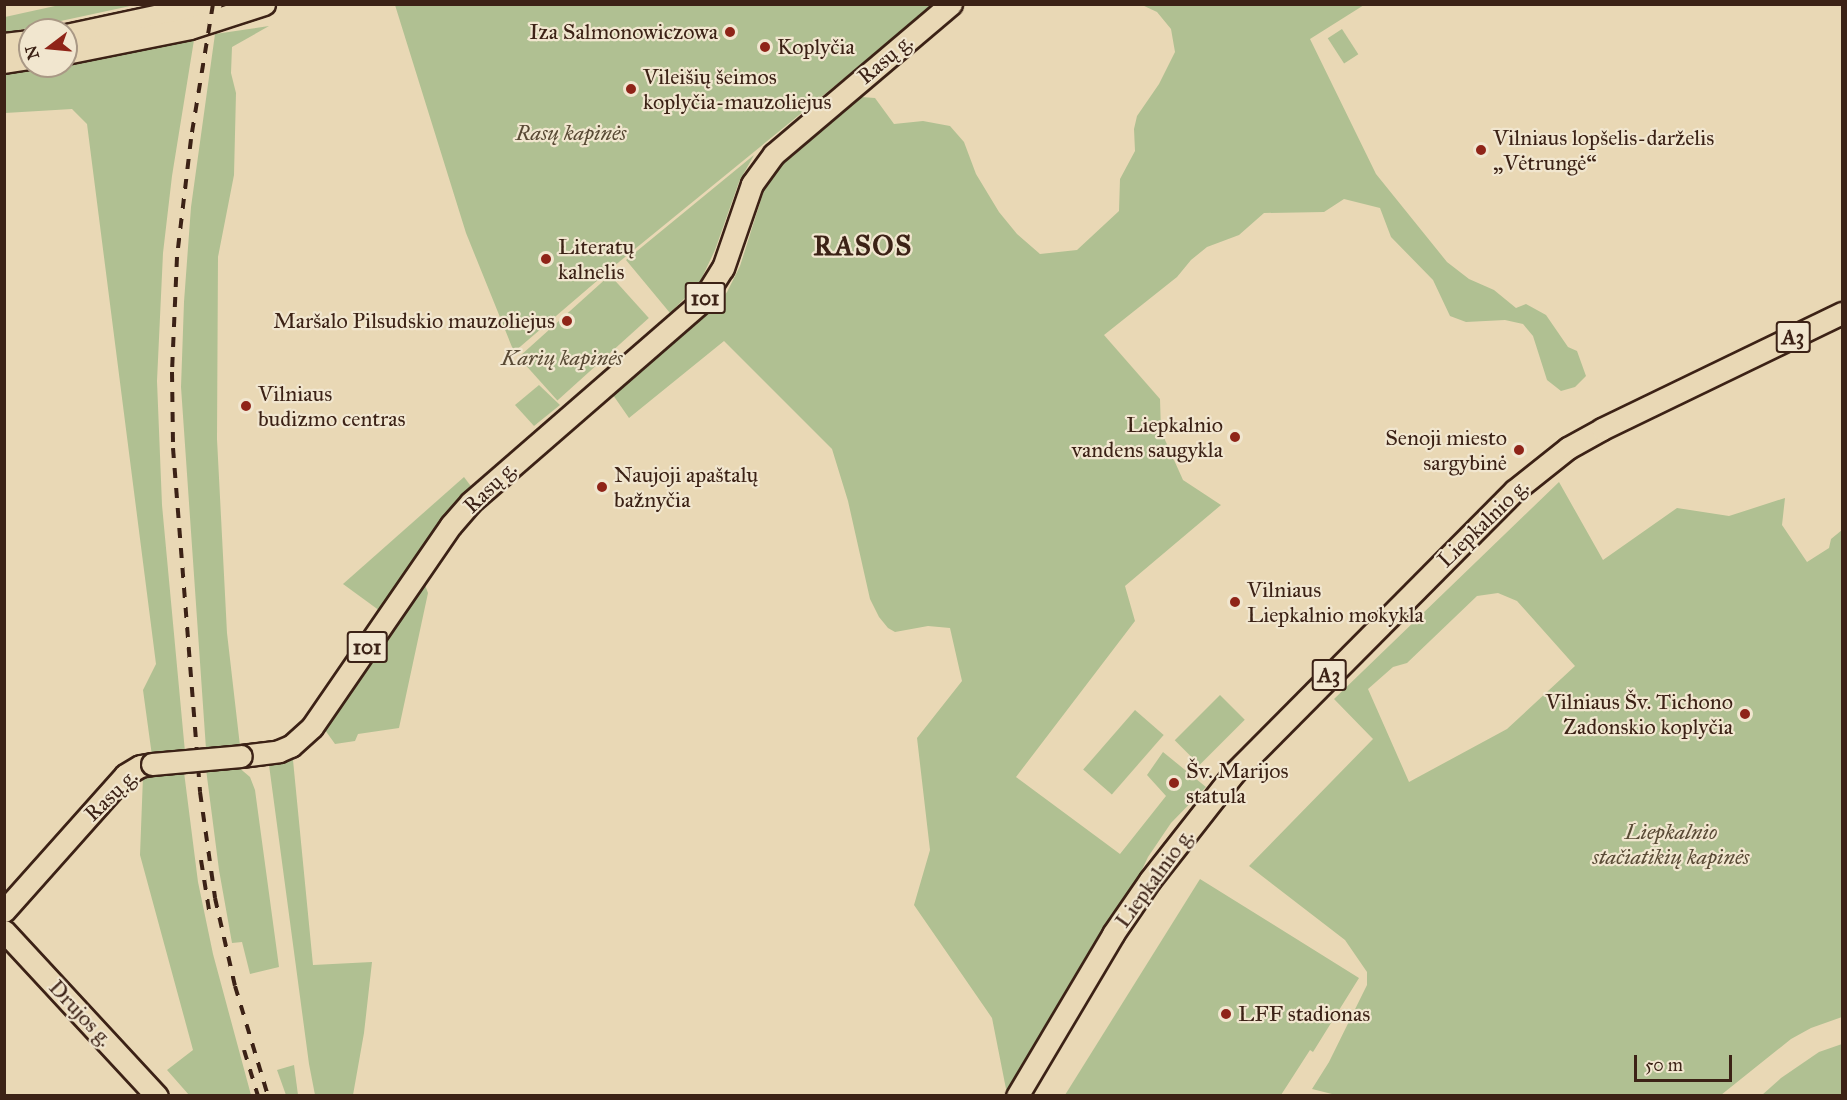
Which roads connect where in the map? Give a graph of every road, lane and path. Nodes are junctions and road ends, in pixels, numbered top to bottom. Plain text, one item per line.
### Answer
1 (210, 4) edge
2 (264, 4) edge
3 (951, 4) edge
4 (78, 32) edge
5 (78, 51) edge
6 (1842, 313) edge
7 (4, 911) edge
8 (4, 931) edge
9 (157, 1095) edge
10 (1017, 1095) edge

1 - 4 main road
2 - 5 main road
3 - 7 main road, Rasų g. / 101, bridge
6 - 10 main road, Liepkalnio g. / A3
8 - 9 main road, Drujos g.

